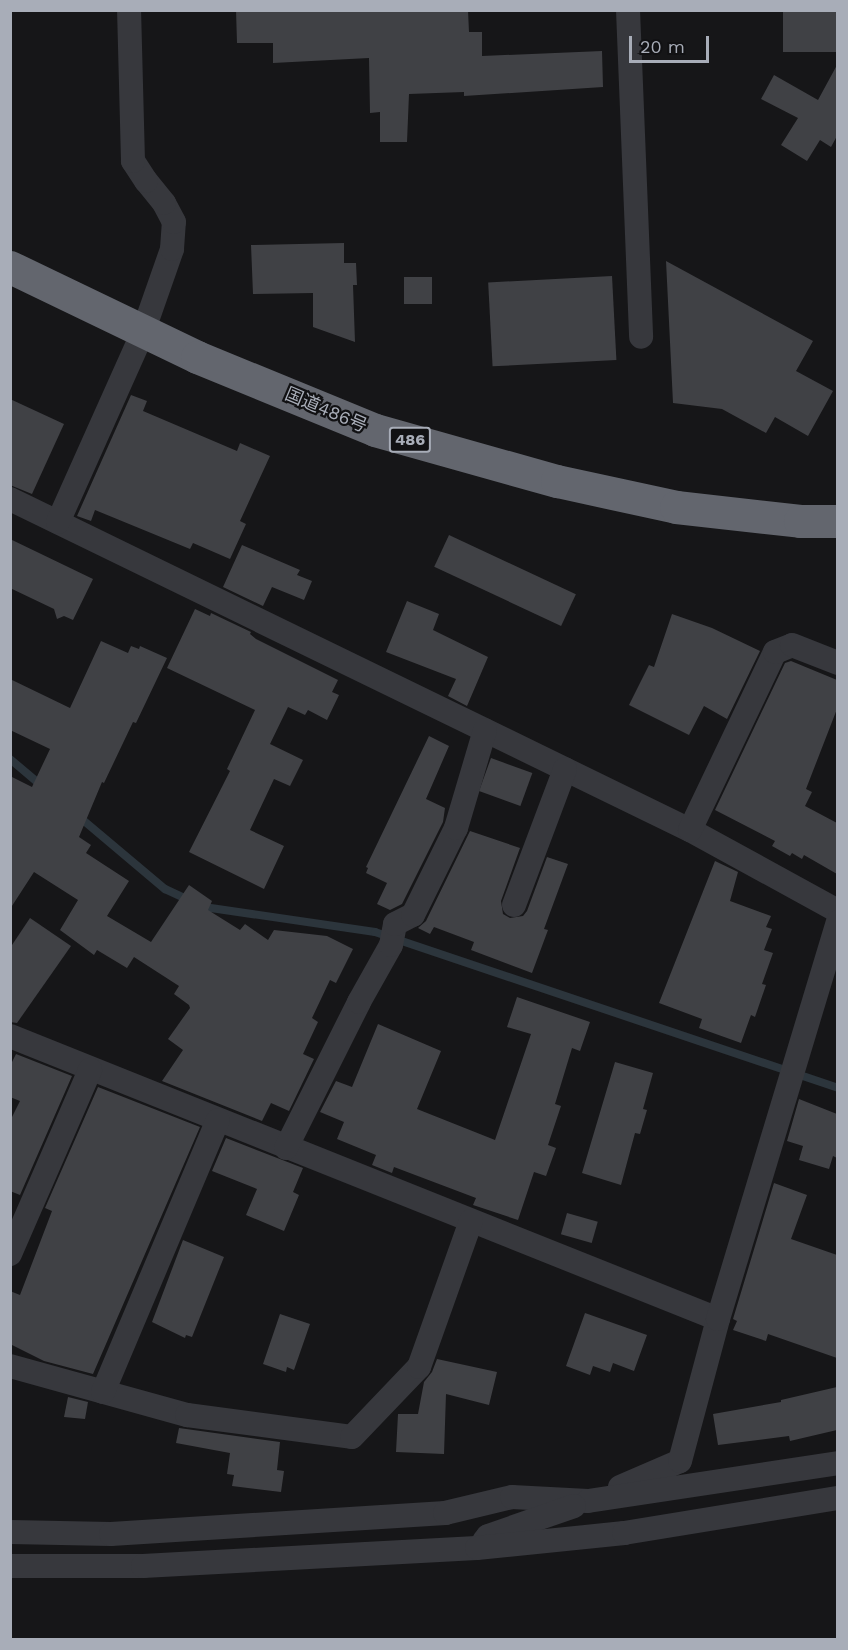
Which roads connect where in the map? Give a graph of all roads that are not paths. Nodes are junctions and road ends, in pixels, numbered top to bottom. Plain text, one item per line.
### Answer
1 (129, 10) edge
2 (628, 10) edge
3 (10, 267) edge
4 (143, 332) junction
5 (641, 337) dead end
6 (10, 499) edge
7 (837, 521) edge
8 (58, 522) junction
9 (837, 663) edge
10 (485, 730) junction
11 (565, 770) junction
12 (690, 830) junction
13 (514, 905) dead end
14 (837, 912) edge
15 (837, 922) edge
16 (10, 1036) edge
17 (90, 1070) junction
18 (218, 1120) junction
19 (286, 1148) junction
20 (471, 1221) junction
21 (10, 1254) edge
22 (718, 1319) junction
23 (10, 1366) edge
24 (103, 1392) junction
25 (837, 1463) edge
26 (837, 1498) edge
27 (588, 1501) junction
28 (10, 1532) edge
29 (477, 1548) junction
30 (10, 1566) edge

1 - 4 street
2 - 5 street
3 - 4 highway, 国道486号 / 486
4 - 7 highway, 国道486号 / 486
4 - 8 street
6 - 8 street
8 - 10 street
9 - 12 street
10 - 11 street
10 - 19 street
11 - 12 street
11 - 13 street
12 - 14 street
15 - 22 street
16 - 17 street
17 - 18 street
17 - 21 street
18 - 19 street
18 - 24 street
19 - 20 street
20 - 22 street
20 - 24 street
22 - 27 street
23 - 24 street
25 - 27 street
26 - 29 street
27 - 28 street
27 - 29 street
29 - 30 street

